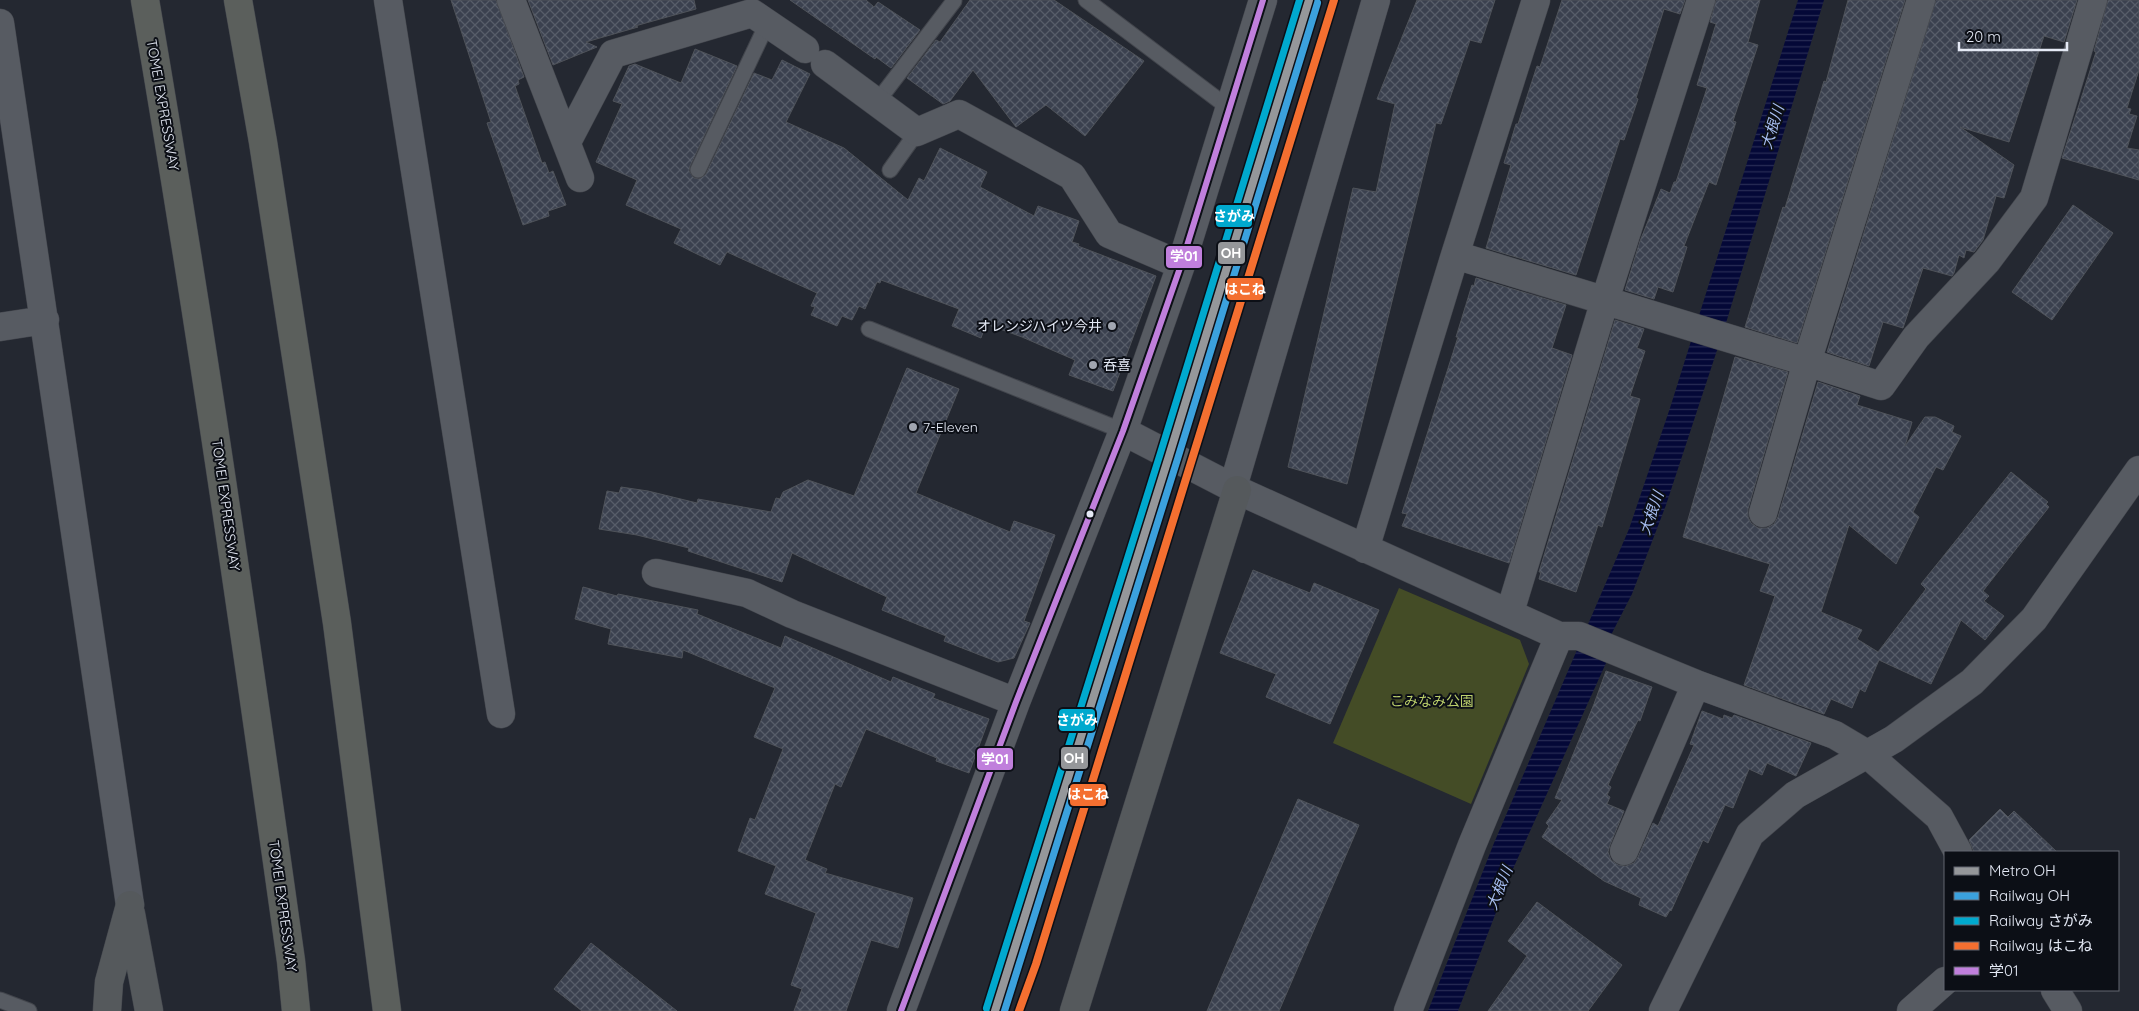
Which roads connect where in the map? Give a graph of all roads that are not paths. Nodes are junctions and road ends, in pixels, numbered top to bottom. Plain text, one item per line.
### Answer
1 (145, 0) edge
2 (238, 0) edge
3 (388, 0) edge
4 (511, 0) edge
5 (1086, 0) edge
6 (1263, 0) edge
7 (1376, 0) edge
8 (1536, 0) edge
9 (1701, 0) edge
10 (1921, 0) edge
11 (2093, 0) edge
12 (954, 1) edge
13 (0, 23) edge
14 (767, 24) junction
15 (877, 102) junction
16 (1230, 108) junction
17 (917, 132) junction
18 (568, 142) junction
19 (698, 170) dead end
20 (890, 170) dead end
21 (580, 178) dead end
22 (1455, 255) junction
23 (1181, 265) junction
24 (1605, 300) junction
25 (45, 320) junction
26 (0, 327) edge
27 (869, 329) dead end
28 (1807, 362) junction
29 (1122, 432) junction
30 (2139, 470) edge
31 (1235, 489) junction
32 (1764, 513) dead end
33 (1365, 549) junction
34 (656, 572) dead end
35 (1510, 612) junction
36 (1569, 636) junction
37 (1696, 684) junction
38 (1016, 702) junction
39 (501, 714) dead end
40 (1867, 754) junction
41 (1624, 851) dead end
42 (1957, 851) edge
43 (130, 905) junction
44 (1944, 982) edge
45 (2055, 991) edge
46 (0, 1000) edge
47 (29, 1011) edge
48 (107, 1011) edge
49 (149, 1011) edge
50 (296, 1011) edge
51 (387, 1011) edge
52 (902, 1011) edge
53 (1074, 1011) edge
54 (1408, 1011) edge
55 (1663, 1011) edge
56 (1911, 1011) edge
57 (2068, 1011) edge

1 - 50 highway, TOMEI EXPRESSWAY
2 - 51 highway
3 - 39 street
4 - 18 street
5 - 16 lane
6 - 16 street
7 - 31 street
8 - 22 street
9 - 24 street
10 - 28 street
11 - 28 street
12 - 15 lane
13 - 25 street
14 - 15 street
14 - 18 street
14 - 19 lane
15 - 17 street
16 - 23 street
17 - 20 lane
17 - 23 street
18 - 21 street
22 - 24 street
22 - 33 street
23 - 29 street
24 - 28 street
24 - 35 street
25 - 26 street
25 - 43 street
27 - 29 lane
28 - 32 street
29 - 31 street
29 - 38 street
30 - 40 street
31 - 33 street
31 - 53 street
33 - 35 street
34 - 38 street
35 - 36 street
36 - 37 street
36 - 54 street
37 - 40 street
37 - 41 street
38 - 52 street
40 - 42 street
40 - 55 street
43 - 48 street
43 - 49 street
44 - 56 street
45 - 57 street
46 - 47 lane

